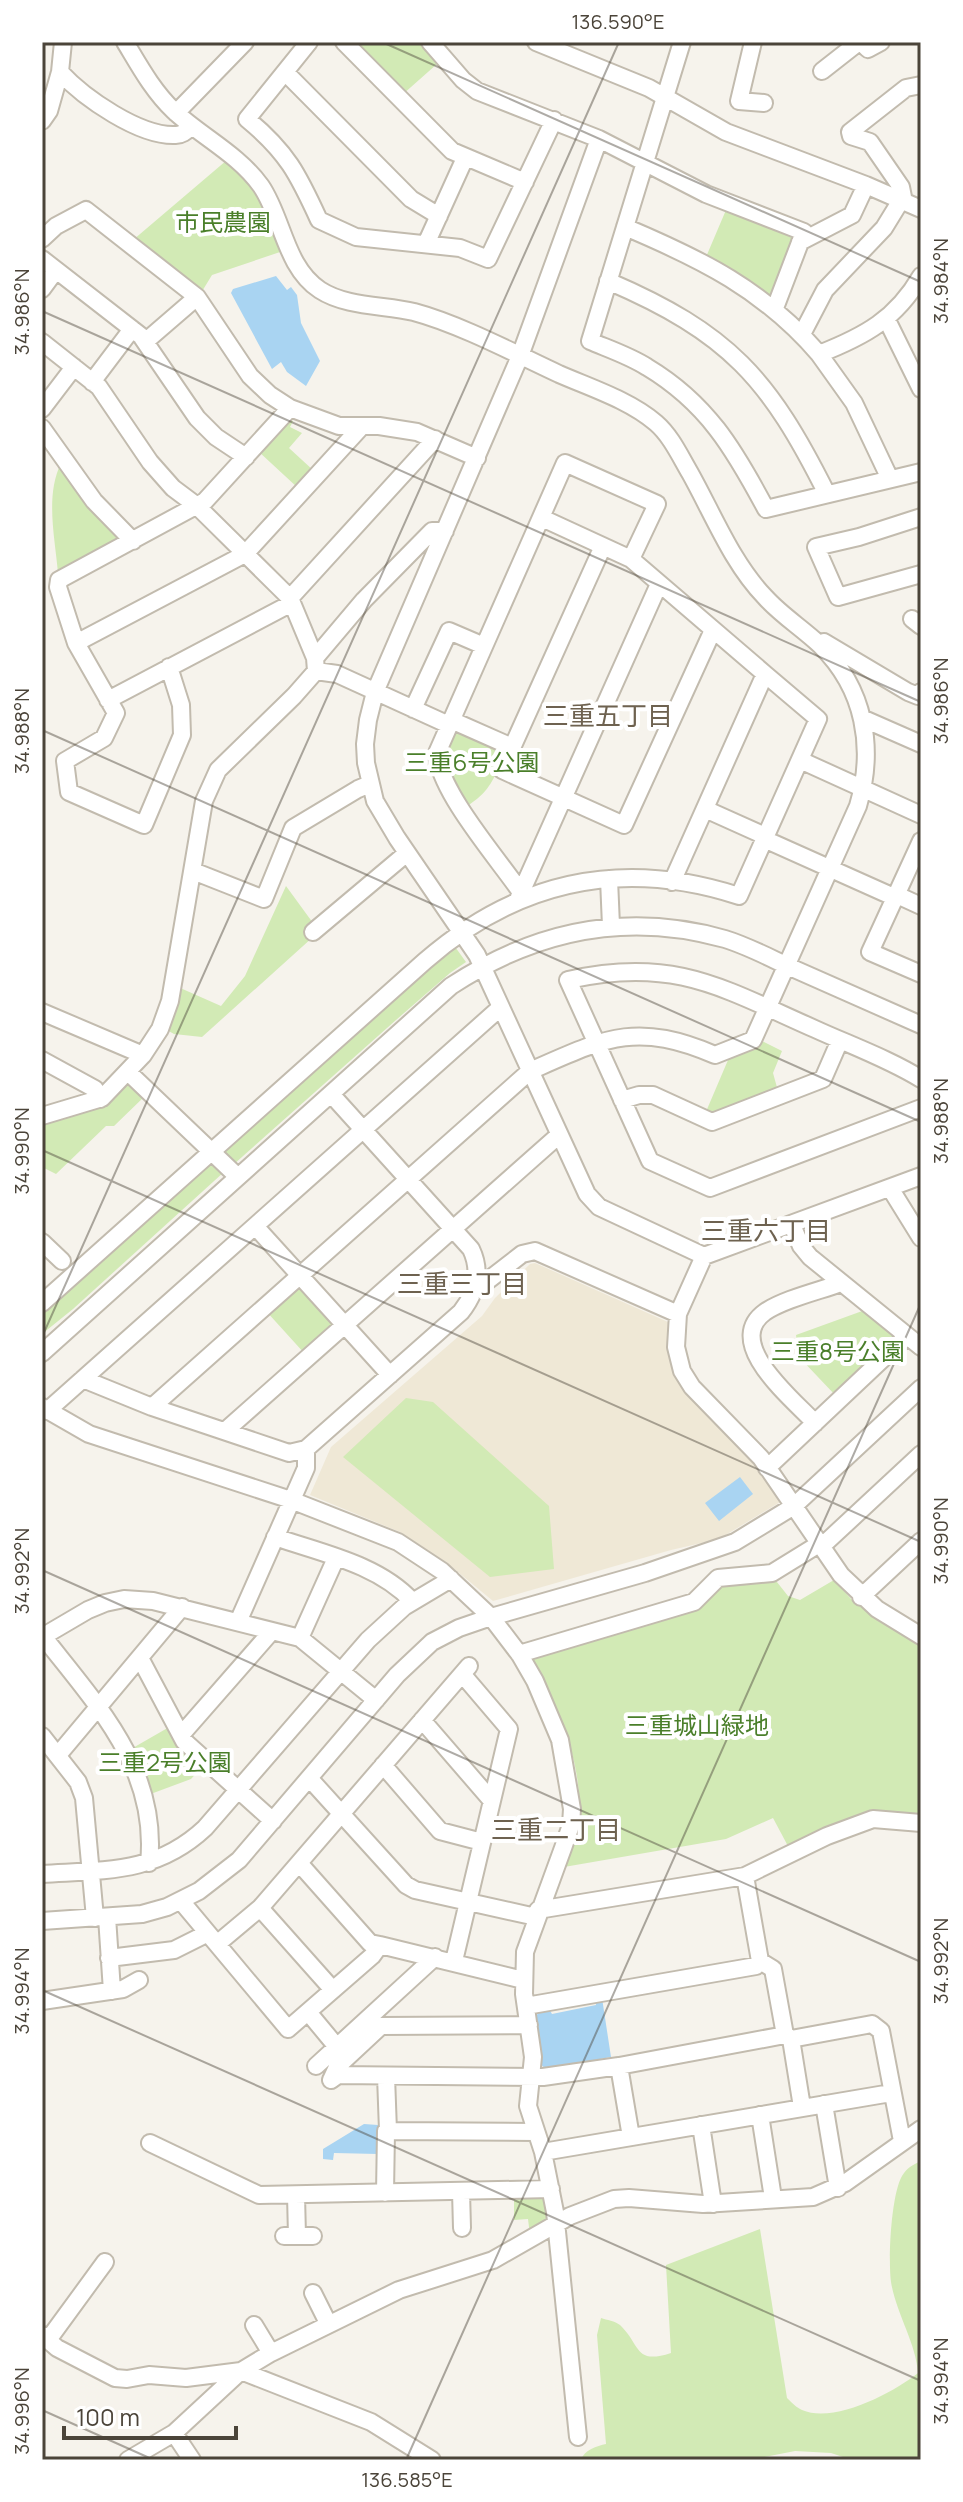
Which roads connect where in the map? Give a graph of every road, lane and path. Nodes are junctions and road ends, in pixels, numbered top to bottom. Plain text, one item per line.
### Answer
1 (63, 42) edge
2 (125, 42) edge
3 (245, 42) edge
4 (309, 42) edge
5 (344, 42) edge
6 (430, 42) edge
7 (536, 42) edge
8 (682, 42) edge
9 (753, 42) edge
10 (860, 42) edge
11 (881, 42) edge
12 (822, 71) dead end
13 (60, 72) junction
14 (285, 72) junction
15 (921, 85) edge
16 (665, 97) junction
17 (764, 103) dead end
18 (176, 113) junction
19 (554, 120) junction
20 (42, 121) edge
21 (192, 126) junction
22 (599, 139) junction
23 (465, 158) junction
24 (644, 162) junction
25 (525, 182) junction
26 (866, 185) junction
27 (902, 200) junction
28 (921, 209) edge
29 (439, 216) junction
30 (625, 227) junction
31 (42, 239) edge
32 (800, 242) junction
33 (426, 244) junction
34 (42, 259) edge
35 (56, 270) junction
36 (921, 276) edge
37 (608, 281) junction
38 (42, 289) edge
39 (197, 297) junction
40 (775, 308) junction
41 (887, 320) junction
42 (132, 329) junction
43 (802, 334) junction
44 (146, 341) junction
45 (42, 342) edge
46 (819, 354) junction
47 (520, 356) junction
48 (74, 367) junction
49 (92, 382) junction
50 (921, 389) edge
51 (290, 408) junction
52 (42, 409) edge
53 (362, 426) junction
54 (42, 428) edge
55 (435, 439) junction
56 (246, 457) junction
57 (477, 458) junction
58 (921, 472) edge
59 (890, 479) junction
60 (827, 494) junction
61 (197, 506) junction
62 (921, 517) edge
63 (542, 518) junction
64 (445, 531) junction
65 (133, 541) junction
66 (603, 546) junction
67 (245, 554) junction
68 (631, 559) junction
69 (921, 574) edge
70 (659, 584) junction
71 (291, 600) junction
72 (802, 629) junction
73 (713, 630) junction
74 (76, 643) junction
75 (484, 646) junction
76 (315, 664) junction
77 (169, 667) junction
78 (765, 674) junction
79 (375, 692) junction
80 (920, 695) edge
81 (108, 700) junction
82 (413, 709) junction
83 (864, 719) junction
84 (450, 722) junction
85 (921, 744) edge
86 (512, 747) junction
87 (800, 760) junction
88 (370, 784) junction
89 (863, 788) junction
90 (563, 798) junction
91 (705, 809) junction
92 (921, 815) edge
93 (765, 838) junction
94 (921, 841) edge
95 (407, 853) junction
96 (830, 869) junction
97 (193, 871) junction
98 (609, 879) junction
99 (672, 882) junction
100 (520, 895) junction
101 (896, 897) junction
102 (921, 906) edge
103 (611, 926) junction
104 (461, 931) junction
105 (313, 932) dead end
106 (482, 965) junction
107 (786, 965) junction
108 (921, 974) edge
109 (501, 1007) junction
110 (767, 1008) junction
111 (42, 1012) edge
112 (921, 1025) edge
113 (840, 1040) junction
114 (595, 1042) junction
115 (143, 1055) junction
116 (42, 1060) edge
117 (530, 1071) junction
118 (128, 1072) junction
119 (921, 1079) edge
120 (331, 1094) junction
121 (100, 1099) junction
122 (622, 1100) junction
123 (921, 1108) edge
124 (42, 1116) edge
125 (363, 1129) junction
126 (559, 1135) junction
127 (212, 1152) junction
128 (921, 1176) edge
129 (238, 1177) junction
130 (408, 1179) junction
131 (890, 1188) junction
132 (792, 1225) junction
133 (255, 1226) junction
134 (454, 1228) junction
135 (919, 1232) edge
136 (42, 1242) edge
137 (704, 1256) junction
138 (62, 1261) dead end
139 (300, 1275) junction
140 (841, 1283) junction
141 (473, 1292) junction
142 (42, 1303) edge
143 (678, 1314) junction
144 (344, 1324) junction
145 (907, 1336) junction
146 (921, 1347) edge
147 (42, 1353) edge
148 (390, 1375) junction
149 (83, 1379) junction
150 (921, 1388) edge
151 (152, 1407) junction
152 (44, 1409) edge
153 (815, 1423) junction
154 (225, 1431) junction
155 (306, 1449) junction
156 (921, 1454) edge
157 (767, 1468) junction
158 (291, 1500) junction
159 (794, 1506) junction
160 (275, 1537) junction
161 (921, 1541) edge
162 (820, 1545) junction
163 (708, 1553) junction
164 (336, 1558) junction
165 (718, 1578) junction
166 (451, 1579) junction
167 (861, 1597) junction
168 (412, 1601) junction
169 (182, 1607) junction
170 (491, 1617) junction
171 (238, 1622) junction
172 (272, 1631) junction
173 (920, 1634) edge
174 (42, 1636) edge
175 (300, 1638) junction
176 (519, 1654) junction
177 (140, 1658) junction
178 (341, 1669) junction
179 (376, 1700) junction
180 (98, 1707) junction
181 (422, 1720) junction
182 (181, 1735) junction
183 (42, 1736) edge
184 (58, 1755) junction
185 (383, 1765) junction
186 (309, 1778) junction
187 (237, 1790) junction
188 (492, 1801) junction
189 (341, 1813) junction
190 (273, 1821) junction
191 (921, 1823) edge
192 (482, 1842) junction
193 (149, 1863) junction
194 (299, 1863) junction
195 (91, 1871) junction
196 (42, 1874) edge
197 (745, 1876) junction
198 (181, 1901) junction
199 (468, 1901) junction
200 (260, 1908) junction
201 (537, 1914) junction
202 (101, 1918) junction
203 (42, 1921) edge
204 (213, 1939) junction
205 (380, 1945) junction
206 (435, 1957) junction
207 (109, 1958) junction
208 (454, 1961) junction
209 (760, 1961) junction
210 (139, 1980) dead end
211 (523, 1980) junction
212 (333, 1990) junction
213 (112, 1991) junction
214 (42, 2001) edge
215 (526, 2006) junction
216 (308, 2012) junction
217 (529, 2025) junction
218 (788, 2037) junction
219 (337, 2047) junction
220 (316, 2066) dead end
221 (619, 2066) junction
222 (386, 2076) junction
223 (530, 2077) junction
224 (891, 2093) junction
225 (824, 2104) junction
226 (802, 2107) junction
227 (760, 2115) junction
228 (701, 2125) junction
229 (921, 2129) edge
230 (388, 2131) junction
231 (536, 2132) junction
232 (631, 2137) junction
233 (902, 2141) junction
234 (150, 2143) dead end
235 (543, 2152) junction
236 (838, 2188) junction
237 (551, 2189) junction
238 (461, 2191) junction
239 (385, 2193) junction
240 (296, 2195) junction
241 (773, 2198) junction
242 (713, 2204) junction
243 (555, 2223) junction
244 (462, 2228) dead end
245 (298, 2236) dead end
246 (105, 2262) dead end
247 (313, 2293) dead end
248 (328, 2323) junction
249 (254, 2325) dead end
250 (45, 2338) edge
251 (271, 2353) junction
252 (241, 2371) junction
253 (174, 2433) junction
254 (578, 2437) dead end
255 (128, 2460) edge
256 (192, 2460) edge
257 (432, 2460) edge

1 - 13 street
2 - 18 street
3 - 18 street
4 - 14 street
5 - 23 street
6 - 19 street
7 - 16 street
8 - 16 street
9 - 17 street
10 - 11 street
10 - 12 street
13 - 20 street
13 - 21 street
14 - 29 street
14 - 33 street
15 - 27 street
16 - 24 street
16 - 26 street
18 - 21 street
19 - 22 street
19 - 25 street
21 - 47 street
22 - 24 street
22 - 47 street
23 - 25 street
23 - 29 street
24 - 30 street
24 - 32 street
25 - 33 street
26 - 27 street
26 - 32 street
27 - 28 street
27 - 43 street
29 - 33 street
30 - 37 street
30 - 40 street
31 - 39 street
32 - 40 street
34 - 35 street
35 - 38 street
35 - 42 street
36 - 41 street
37 - 60 street
37 - 60 street
39 - 44 street
39 - 51 street
40 - 43 street
41 - 46 street
41 - 50 street
42 - 44 street
42 - 49 street
43 - 46 street
44 - 56 street
45 - 48 street
46 - 59 street
47 - 57 street
47 - 72 street
48 - 49 street
48 - 52 street
49 - 61 street
51 - 53 street
51 - 56 street
53 - 55 street
53 - 67 street
54 - 65 street
55 - 57 street
55 - 71 street
56 - 61 street
57 - 64 street
58 - 59 street
59 - 60 street
61 - 65 street
61 - 67 street
62 - 69 street
63 - 66 street
63 - 68 street
63 - 75 street
64 - 76 street
64 - 79 street
65 - 74 street
66 - 68 street
66 - 86 street
67 - 71 street
67 - 74 street
68 - 70 street
70 - 73 street
70 - 90 street
71 - 76 street
71 - 77 street
72 - 80 street
72 - 83 street
73 - 78 street
73 - 90 street
74 - 81 street
75 - 82 street
75 - 84 street
76 - 79 street
76 - 97 street
77 - 81 street
77 - 81 street
78 - 87 street
78 - 91 street
79 - 82 street
79 - 88 street
82 - 84 street
83 - 85 street
83 - 89 street
84 - 86 street
84 - 100 street
86 - 90 street
87 - 89 street
87 - 93 street
88 - 95 street
88 - 97 street
89 - 92 street
89 - 96 street
90 - 100 street
91 - 93 street
91 - 99 street
93 - 96 street
93 - 99 street
94 - 101 street
95 - 104 street
95 - 105 street
96 - 101 street
96 - 107 street
97 - 115 street
98 - 99 street
98 - 100 street
98 - 103 street
100 - 104 street
101 - 102 street
101 - 108 street
103 - 106 street
103 - 107 street
104 - 106 street
104 - 127 street
106 - 109 street
106 - 120 street
107 - 110 street
107 - 112 street
109 - 117 street
109 - 125 street
110 - 113 street
110 - 114 street
110 - 114 street
111 - 115 street
113 - 119 street
113 - 122 street
114 - 117 street
114 - 122 street
115 - 118 street
116 - 121 street
117 - 126 street
117 - 130 street
118 - 121 street
118 - 127 street
120 - 125 street
120 - 129 street
121 - 124 street
122 - 123 street
125 - 130 street
125 - 133 street
126 - 134 street
126 - 137 street
127 - 129 street
127 - 142 street
128 - 131 street
129 - 147 street
130 - 134 street
130 - 139 street
131 - 132 street
131 - 135 street
132 - 137 street
132 - 140 street
133 - 139 street
133 - 149 street
134 - 141 street
134 - 144 street
136 - 138 street
137 - 143 street
139 - 144 street
139 - 151 street
140 - 145 street
140 - 153 street
141 - 143 street
141 - 148 street
143 - 157 street
144 - 148 street
144 - 154 street
145 - 146 street
145 - 153 street
148 - 155 street
149 - 151 street
149 - 152 street
150 - 159 street
151 - 154 street
152 - 158 street
153 - 157 street
154 - 155 street
155 - 158 street
156 - 162 street
157 - 159 street
158 - 160 street
158 - 166 street
159 - 162 street
159 - 163 street
160 - 164 street
160 - 171 street
161 - 167 street
162 - 165 street
162 - 167 street
163 - 165 street
163 - 170 street
164 - 168 street
164 - 175 street
165 - 176 street
166 - 168 street
166 - 170 street
167 - 173 street
168 - 178 street
169 - 171 street
169 - 174 street
169 - 177 street
170 - 176 street
170 - 179 street
171 - 172 street
172 - 175 street
172 - 182 street
174 - 180 street
175 - 178 street
176 - 201 street
177 - 180 street
177 - 182 street
178 - 179 street
178 - 187 street
179 - 186 street
180 - 184 street
180 - 193 street
181 - 185 street
181 - 188 street
181 - 188 street
182 - 187 street
183 - 184 street
184 - 195 street
185 - 189 street
185 - 192 street
186 - 189 street
186 - 190 street
187 - 190 street
187 - 193 street
188 - 192 street
189 - 194 street
189 - 199 street
190 - 198 street
191 - 197 street
192 - 199 street
193 - 195 street
194 - 200 street
194 - 205 street
195 - 196 street
195 - 202 street
197 - 201 street
197 - 209 street
198 - 202 street
198 - 204 street
199 - 201 street
199 - 208 street
200 - 204 street
200 - 212 street
201 - 211 street
202 - 203 street
202 - 207 street
204 - 207 street
204 - 216 street
205 - 206 street
205 - 212 street
206 - 208 street
206 - 219 street
207 - 213 street
208 - 211 street
209 - 215 street
209 - 218 street
210 - 213 street
211 - 215 street
212 - 216 street
213 - 214 street
215 - 217 street
216 - 219 street
217 - 222 street
217 - 223 street
218 - 221 street
218 - 224 street
218 - 226 street
219 - 220 street
221 - 223 street
221 - 232 street
222 - 223 street
222 - 230 street
223 - 231 street
224 - 225 street
224 - 233 street
225 - 226 street
225 - 236 street
226 - 227 street
227 - 228 street
227 - 241 street
228 - 232 street
228 - 242 street
229 - 233 street
230 - 231 street
230 - 239 street
231 - 235 street
232 - 235 street
233 - 236 street
234 - 240 street
235 - 237 street
236 - 241 street
237 - 238 street
237 - 243 street
238 - 239 street
238 - 244 street
239 - 240 street
240 - 245 street
241 - 242 street
242 - 243 street
243 - 248 street
243 - 254 street
246 - 250 street
247 - 248 street
248 - 251 street
249 - 251 street
250 - 252 street
251 - 252 street
252 - 253 street
252 - 257 street
253 - 255 street
253 - 256 street

